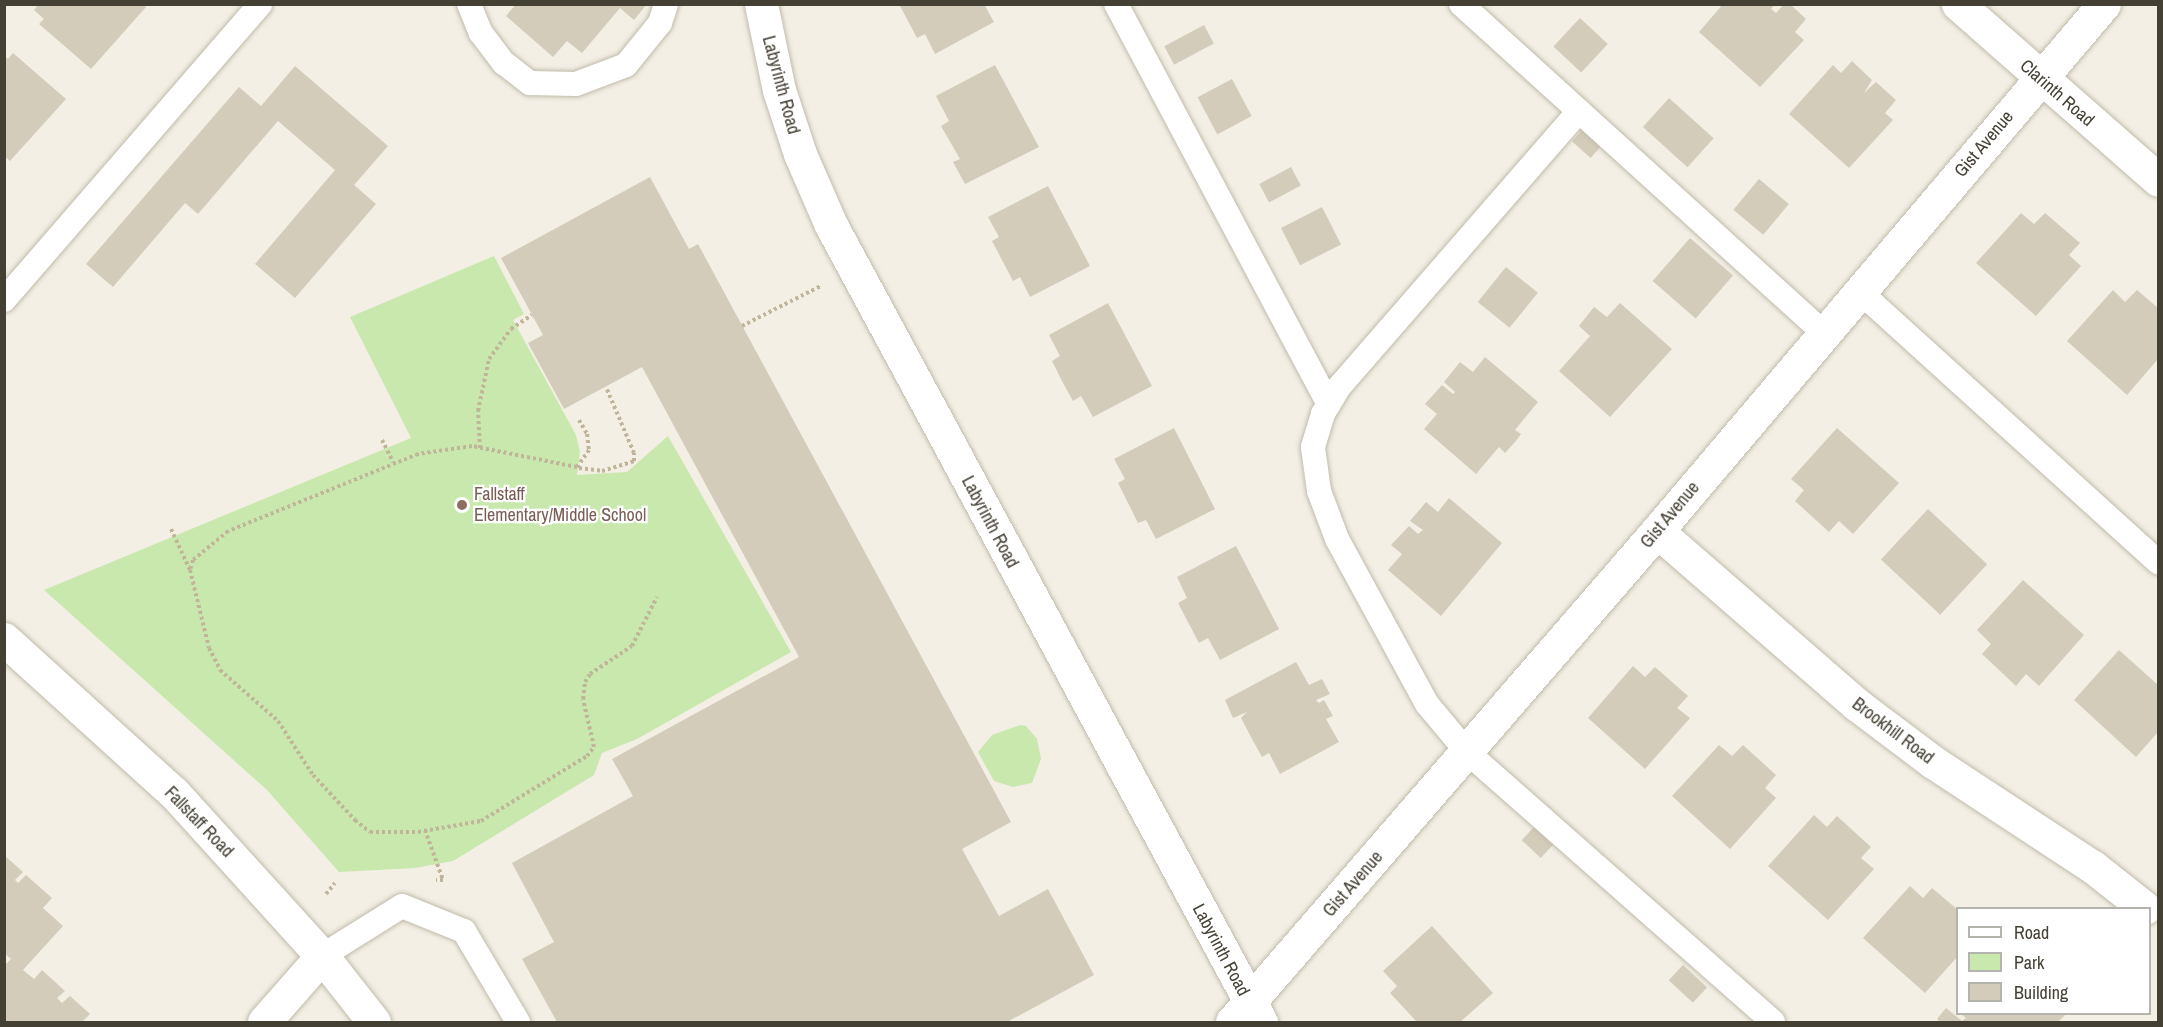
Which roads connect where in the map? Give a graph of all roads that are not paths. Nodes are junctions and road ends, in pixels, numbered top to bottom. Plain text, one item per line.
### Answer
1 (260, 4) edge
2 (469, 4) edge
3 (666, 4) edge
4 (760, 4) edge
5 (1116, 4) edge
6 (1461, 4) edge
7 (1958, 4) edge
8 (2104, 4) edge
9 (2039, 78) junction
10 (1579, 111) junction
11 (2158, 180) edge
12 (1859, 291) junction
13 (4, 300) edge
14 (1824, 333) junction
15 (1329, 404) junction
16 (1657, 531) junction
17 (2158, 562) edge
18 (4, 639) edge
19 (1467, 752) junction
20 (2143, 907) edge
21 (322, 956) junction
22 (1248, 1016) edge
23 (264, 1023) edge
24 (374, 1023) edge
25 (518, 1023) edge
26 (1773, 1023) edge

1 - 13 lane
2 - 3 lane
4 - 22 street, Labyrinth Road
5 - 15 lane
6 - 10 lane
7 - 9 street, Clarinth Road
8 - 9 street, Gist Avenue
9 - 11 street, Clarinth Road
9 - 12 street, Gist Avenue
10 - 14 lane
10 - 15 lane
12 - 14 street, Gist Avenue
12 - 17 lane
14 - 16 street, Gist Avenue
15 - 19 lane
16 - 19 street, Gist Avenue
16 - 20 street, Brookhill Road
18 - 21 street, Fallstaff Road
19 - 22 street, Gist Avenue
19 - 26 lane
21 - 23 street
21 - 24 street, Fallstaff Road
21 - 25 lane

